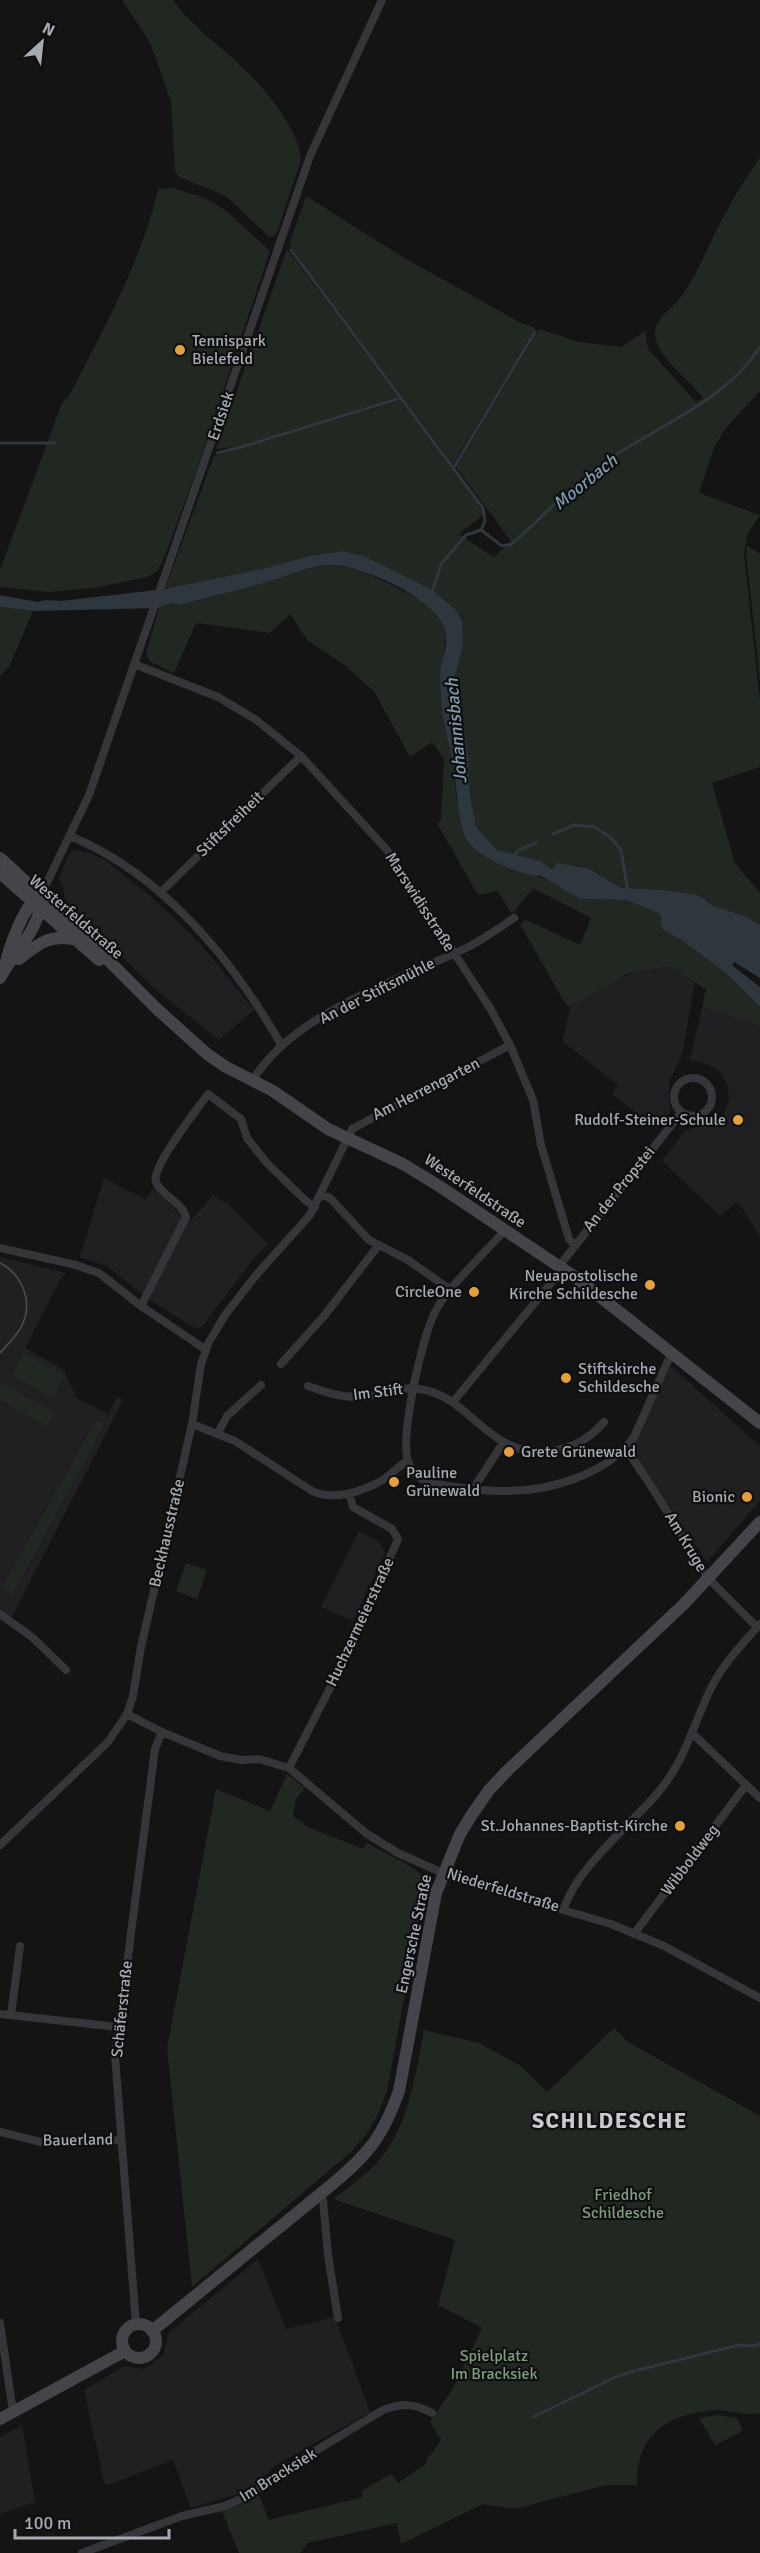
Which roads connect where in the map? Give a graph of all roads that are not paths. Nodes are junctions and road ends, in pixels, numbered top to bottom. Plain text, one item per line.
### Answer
1 (382, 0) edge
2 (134, 664) junction
3 (301, 756) junction
4 (70, 836) junction
5 (0, 858) edge
6 (0, 873) edge
7 (160, 892) junction
8 (38, 902) junction
9 (514, 918) dead end
10 (74, 939) junction
11 (454, 954) junction
12 (2, 975) edge
13 (157, 1010) junction
14 (282, 1046) junction
15 (510, 1046) junction
16 (253, 1080) junction
17 (681, 1113) junction
18 (346, 1138) junction
19 (322, 1195) junction
20 (315, 1207) junction
21 (504, 1231) junction
22 (378, 1246) junction
23 (574, 1246) junction
24 (0, 1248) edge
25 (561, 1267) junction
26 (452, 1290) junction
27 (141, 1306) junction
28 (205, 1349) junction
29 (672, 1352) junction
30 (281, 1364) dead end
31 (261, 1385) dead end
32 (308, 1386) dead end
33 (414, 1388) junction
34 (453, 1402) junction
35 (604, 1422) dead end
36 (760, 1423) edge
37 (192, 1424) junction
38 (218, 1432) junction
39 (503, 1443) junction
40 (625, 1447) junction
41 (408, 1461) junction
42 (476, 1490) junction
43 (349, 1492) junction
44 (760, 1521) edge
45 (708, 1578) junction
46 (0, 1614) edge
47 (758, 1626) edge
48 (66, 1670) dead end
49 (127, 1714) junction
50 (162, 1732) junction
51 (692, 1733) junction
52 (289, 1768) junction
53 (746, 1785) junction
54 (760, 1798) edge
55 (0, 1845) edge
56 (443, 1873) junction
57 (564, 1908) junction
58 (634, 1934) junction
59 (20, 1946) dead end
60 (760, 1998) edge
61 (0, 2014) edge
62 (11, 2015) junction
63 (118, 2027) junction
64 (0, 2132) edge
65 (121, 2139) junction
66 (318, 2194) junction
67 (338, 2318) dead end
68 (0, 2323) edge
69 (136, 2324) junction
70 (152, 2331) junction
71 (2, 2345) edge
72 (125, 2351) junction
73 (13, 2412) junction
74 (432, 2414) dead end
75 (0, 2420) edge
76 (82, 2553) edge

1 - 2 street, Erdsiek
2 - 3 street, Marswidisstraße
2 - 4 street, Erdsiek
3 - 7 street, Stiftsfreiheit
3 - 11 street, Marswidisstraße
4 - 7 street
4 - 8 street, Westerfeldstraße
5 - 8 main road, Westerfeldstraße
6 - 8 main road, Westerfeldstraße
7 - 14 street
8 - 10 main road, Westerfeldstraße
8 - 12 main road
8 - 13 main road, Westerfeldstraße
9 - 11 street, An der Stiftsmühle
10 - 12 main road
10 - 13 main road, Westerfeldstraße
11 - 14 street, An der Stiftsmühle
11 - 15 street, Marswidisstraße
13 - 16 main road, Westerfeldstraße
14 - 16 street, An der Stiftsmühle
15 - 18 street, Am Herrengarten
15 - 23 street, Marswidisstraße
16 - 18 main road, Westerfeldstraße
17 - 17 street
17 - 23 street, An der Propstei
18 - 19 street, Beckhausstraße
18 - 21 main road, Westerfeldstraße
19 - 20 street, Beckhausstraße
19 - 22 street
20 - 27 street
20 - 28 street, Beckhausstraße
21 - 25 main road, Westerfeldstraße
21 - 26 street
22 - 26 street
22 - 30 street
23 - 25 street, An der Propstei
24 - 27 street
25 - 29 main road, Westerfeldstraße
25 - 34 street, An der Propstei
26 - 33 street
27 - 28 street
28 - 37 street, Beckhausstraße
29 - 36 main road, Westerfeldstraße
29 - 40 street
31 - 38 street
32 - 33 street, Im Stift
33 - 34 street
33 - 41 street
34 - 39 street
35 - 39 street
37 - 38 street
37 - 49 street, Beckhausstraße
38 - 43 street
39 - 42 street
40 - 42 street
40 - 45 street, Am Kruge
41 - 42 street
41 - 43 street
43 - 52 street, Huchzermeierstraße
44 - 45 main road, Engersche Straße
45 - 47 street, Am Kruge
45 - 56 main road, Engersche Straße
46 - 48 street
47 - 51 street
49 - 50 street, Niederfeldstraße
49 - 55 street, Beckhausstraße
50 - 52 street, Niederfeldstraße
50 - 63 street, Schäferstraße
51 - 53 street
51 - 57 street
52 - 56 street, Niederfeldstraße
53 - 54 street
53 - 58 street, Wibboldweg
56 - 57 street, Niederfeldstraße
56 - 66 main road, Engersche Straße
57 - 58 street, Niederfeldstraße
58 - 60 street, Niederfeldstraße
59 - 62 street
61 - 62 street
62 - 63 street
63 - 65 street, Schäferstraße
64 - 65 street, Bauerland
65 - 69 street, Schäferstraße
66 - 67 street
66 - 70 main road, Engersche Straße
68 - 71 street
69 - 70 main road
69 - 72 main road
70 - 72 main road
71 - 73 street
72 - 73 main road
73 - 75 main road
74 - 76 street, Im Bracksiek

